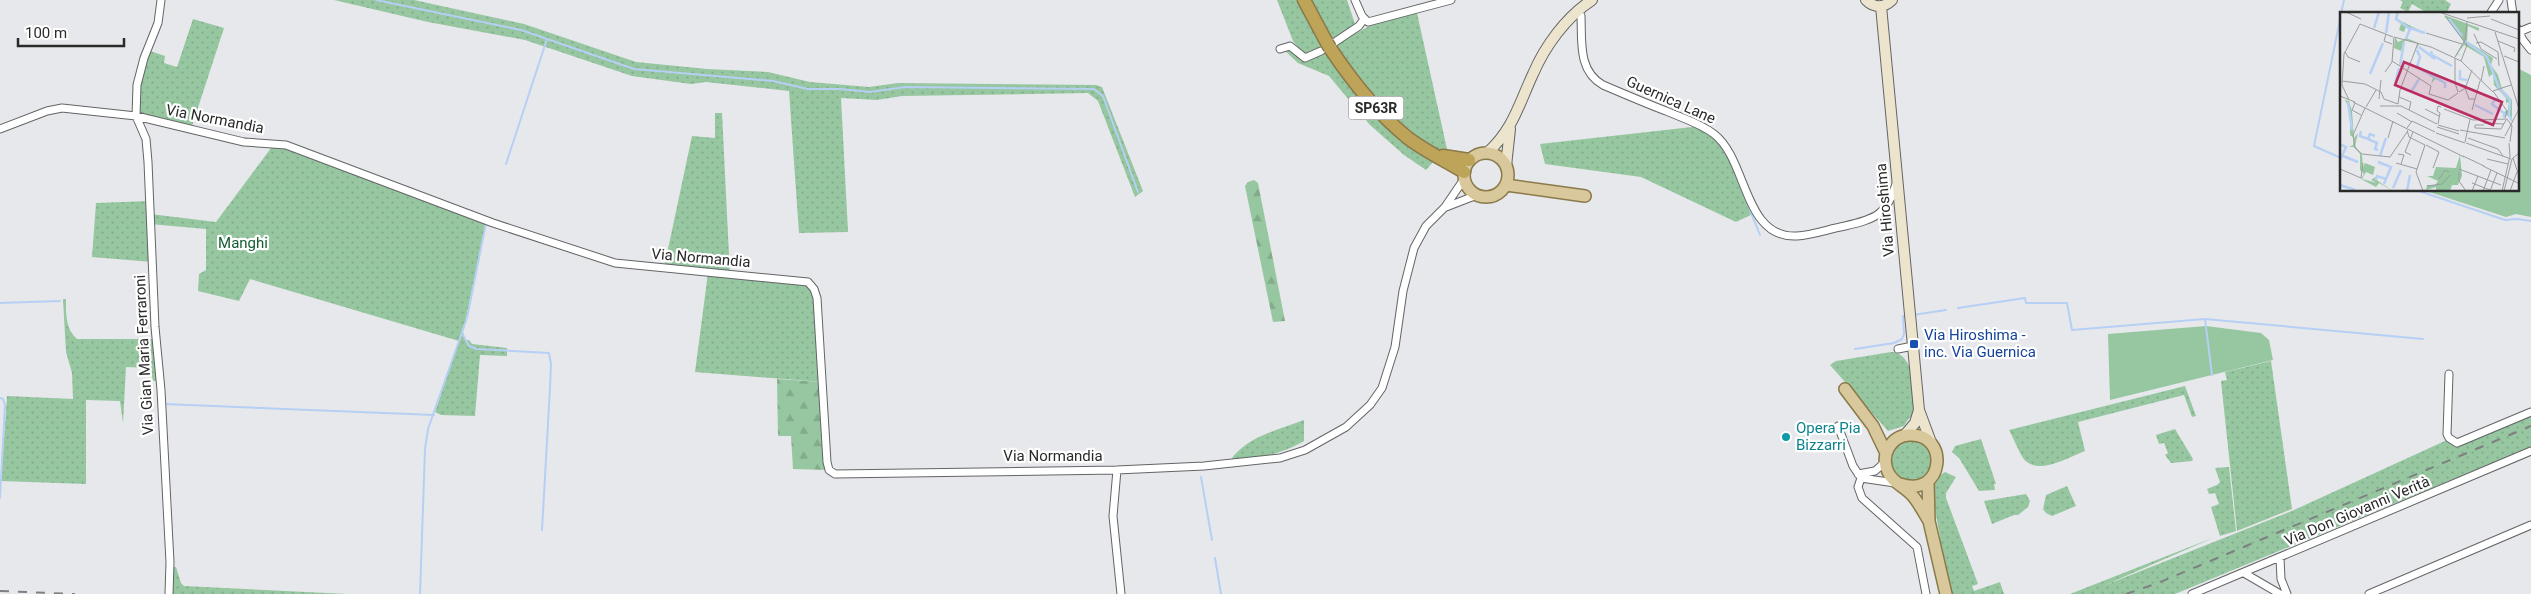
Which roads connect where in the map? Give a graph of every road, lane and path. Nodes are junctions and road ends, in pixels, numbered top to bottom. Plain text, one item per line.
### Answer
1 (161, 0) edge
2 (1304, 0) edge
3 (1355, 0) edge
4 (1451, 0) edge
5 (1592, 0) edge
6 (1866, 0) edge
7 (1892, 0) edge
8 (2498, 0) edge
9 (1881, 6) junction
10 (2491, 12) edge
11 (1581, 16) dead end
12 (1364, 19) junction
13 (2531, 27) edge
14 (2518, 30) edge
15 (1328, 46) junction
16 (1280, 49) dead end
17 (2531, 50) edge
18 (136, 116) junction
19 (1510, 128) junction
20 (0, 129) edge
21 (1487, 153) junction
22 (1506, 166) junction
23 (1466, 170) junction
24 (1897, 173) junction
25 (1506, 185) junction
26 (1477, 195) junction
27 (1585, 196) dead end
28 (1445, 208) junction
29 (1913, 346) junction
30 (1898, 349) dead end
31 (2449, 374) dead end
32 (1844, 389) dead end
33 (1919, 410) junction
34 (2531, 412) edge
35 (1838, 426) dead end
36 (1904, 436) junction
37 (1932, 445) junction
38 (2531, 451) edge
39 (1886, 457) junction
40 (1117, 470) junction
41 (1861, 477) junction
42 (1928, 481) junction
43 (1900, 484) junction
44 (1929, 521) junction
45 (2531, 524) edge
46 (2280, 558) junction
47 (2244, 573) junction
48 (169, 594) edge
49 (1121, 594) edge
50 (1926, 594) edge
51 (1946, 594) edge
52 (2192, 594) edge
53 (2280, 594) edge
54 (2287, 594) edge
55 (2369, 594) edge

1 - 18 street, Via Gian Maria Ferraroni
2 - 15 highway, SP63R
3 - 12 street
4 - 12 street
5 - 19 street
6 - 9 street
7 - 9 street
8 - 10 street
9 - 24 street, Via Hiroshima
11 - 24 street, Guernica Lane
12 - 15 street
13 - 14 street
14 - 17 street
15 - 16 street
15 - 23 highway, SP63R
18 - 20 street
18 - 40 street, Via Normandia
18 - 48 street, Via Gian Maria Ferraroni
19 - 21 street
19 - 22 street
21 - 22 main road
21 - 23 main road
22 - 25 main road
23 - 26 main road
23 - 28 street
24 - 29 street, Via Hiroshima
25 - 26 main road
25 - 27 main road
26 - 28 street
28 - 40 street, Via Normandia
29 - 30 street
29 - 33 street, Via Hiroshima
31 - 34 street
32 - 39 main road, Via Hiroshima
33 - 36 street
33 - 37 street, Via Hiroshima
35 - 41 street
36 - 37 main road
36 - 39 main road
37 - 42 main road, Via Hiroshima
38 - 46 street, Via Don Giovanni Verità
39 - 41 street
39 - 43 main road, Via Hiroshima
40 - 49 street, Via Normandia
41 - 43 street
41 - 50 street
42 - 43 main road
42 - 44 main road, Via Hiroshima
43 - 44 main road, Via Hiroshima
44 - 51 main road, Via Hiroshima
45 - 55 street
46 - 47 street, Via Don Giovanni Verità
46 - 54 street
47 - 52 street, Via Don Giovanni Verità
47 - 53 street

